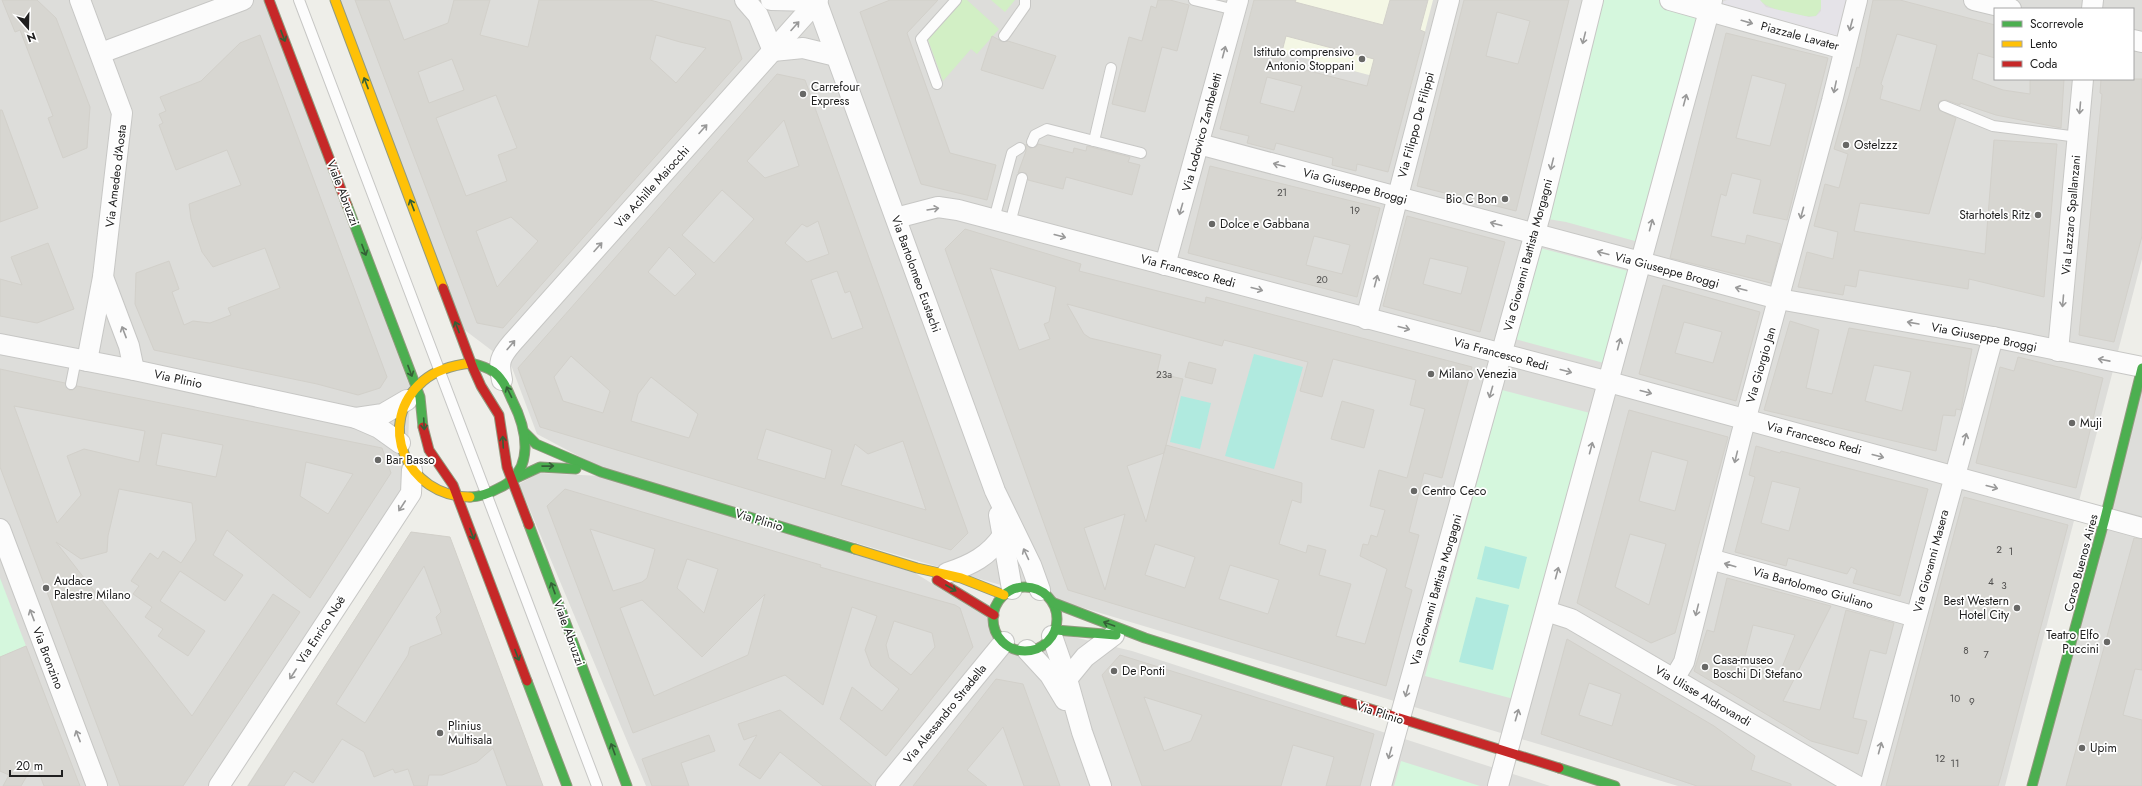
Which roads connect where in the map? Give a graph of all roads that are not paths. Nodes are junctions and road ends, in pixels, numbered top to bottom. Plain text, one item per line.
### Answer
1 (80, 0) edge
2 (243, 0) edge
3 (269, 0) edge
4 (299, 0) edge
5 (335, 0) edge
6 (745, 0) edge
7 (771, 0) edge
8 (817, 0) edge
9 (956, 0) edge
10 (1025, 0) edge
11 (1194, 0) edge
12 (1449, 0) edge
13 (1593, 0) edge
14 (1670, 0) edge
15 (1858, 0) edge
16 (1974, 0) edge
17 (1236, 5) edge
18 (2007, 8) edge
19 (1709, 12) edge
20 (1004, 36) dead end
21 (1844, 49) junction
22 (773, 51) junction
23 (101, 53) junction
24 (836, 56) junction
25 (1111, 68) dead end
26 (2083, 80) edge
27 (937, 84) dead end
28 (1944, 106) dead end
29 (2078, 137) junction
30 (1094, 141) junction
31 (1032, 142) dead end
32 (1199, 144) junction
33 (1020, 148) dead end
34 (1141, 153) dead end
35 (1022, 178) dead end
36 (1398, 197) junction
37 (896, 218) junction
38 (1002, 221) junction
39 (1534, 234) junction
40 (1641, 263) junction
41 (1165, 265) junction
42 (103, 277) junction
43 (1779, 300) junction
44 (1366, 319) junction
45 (1993, 337) junction
46 (1, 344) edge
47 (2058, 351) junction
48 (1502, 354) junction
49 (81, 360) junction
50 (471, 363) junction
51 (2142, 368) edge
52 (440, 369) junction
53 (134, 370) junction
54 (502, 380) junction
55 (1609, 382) junction
56 (71, 384) dead end
57 (412, 393) junction
58 (356, 418) junction
59 (1746, 419) junction
60 (524, 432) junction
61 (400, 443) junction
62 (412, 470) junction
63 (601, 472) junction
64 (1954, 476) junction
65 (512, 480) junction
66 (995, 491) junction
67 (487, 494) junction
68 (458, 497) junction
69 (2105, 518) junction
70 (2142, 528) edge
71 (0, 529) edge
72 (1003, 535) junction
73 (1710, 559) junction
74 (917, 568) junction
75 (947, 573) junction
76 (1008, 592) junction
77 (1047, 597) junction
78 (1546, 611) junction
79 (994, 616) junction
80 (1916, 617) junction
81 (1054, 633) junction
82 (1114, 634) junction
83 (1145, 638) junction
84 (1004, 642) junction
85 (1027, 650) junction
86 (1067, 679) junction
87 (1674, 680) junction
88 (1400, 719) junction
89 (1082, 732) junction
90 (1507, 753) junction
91 (97, 786) edge
92 (219, 786) edge
93 (566, 786) edge
94 (597, 786) edge
95 (626, 786) edge
96 (886, 786) edge
97 (1101, 786) edge
98 (1381, 786) edge
99 (1498, 786) edge
100 (1615, 786) edge
101 (1857, 786) edge
102 (1870, 786) edge
103 (2032, 786) edge

1 - 23 street, Via Amedeo d'Aosta
2 - 23 street
3 -> 57 main road, Viale Abruzzi
4 - 52 lane
50 -> 5 main road, Viale Abruzzi
6 - 22 street
7 - 8 street
22 -> 8 street, Via Achille Maiocchi
8 - 24 street, Via Bartolomeo Eustachi
9 - 27 lane
10 - 20 lane
11 - 17 lane
12 - 36 street, Via Filippo De Filippi
13 -> 39 street, Via Giovanni Battista Morgagni
14 - 19 street, Piazzale Lavater
15 -> 21 street, Piazzale Lavater
16 - 18 street
32 -> 17 street, Via Lodovico Zambeletti
19 -> 21 street, Piazzale Lavater
40 -> 19 street
21 -> 43 street, Via Giorgio Jan
22 - 24 street
54 -> 22 street, Via Achille Maiocchi
23 - 42 street, Via Amedeo d'Aosta
24 - 37 street, Via Bartolomeo Eustachi
25 - 30 lane
26 -> 29 street, Via Lazzaro Spallanzani
28 - 29 lane
29 -> 47 street, Via Lazzaro Spallanzani
30 - 31 lane
30 - 34 lane
36 -> 32 street, Via Giuseppe Broggi
32 -> 41 street, Via Lodovico Zambeletti
33 - 38 lane
35 - 38 lane
39 -> 36 street, Via Giuseppe Broggi
44 -> 36 street, Via Filippo De Filippi
37 -> 38 street, Via Francesco Redi
37 - 66 street, Via Bartolomeo Eustachi
38 -> 41 street, Via Francesco Redi
40 -> 39 street, Via Giuseppe Broggi
39 - 48 street, Via Giovanni Battista Morgagni
43 -> 40 street, Via Giuseppe Broggi
55 -> 40 street
41 -> 44 street, Via Francesco Redi
42 - 49 street, Via Amedeo d'Aosta
53 -> 42 street, Via Amedeo d'Aosta
45 -> 43 street, Via Giuseppe Broggi
43 - 59 street, Via Giorgio Jan
44 -> 48 street, Via Francesco Redi
45 - 47 street, Via Giuseppe Broggi
64 -> 45 street, Via Giovanni Masera
46 - 49 street, Via Plinio
51 -> 47 street, Via Giuseppe Broggi
48 -> 55 street, Via Francesco Redi
48 -> 88 street, Via Giovanni Battista Morgagni
49 - 53 street, Via Plinio
49 - 56 lane
50 - 52 main road
50 - 54 main road
65 -> 50 main road, Viale Abruzzi
51 - 69 main road, Corso Buenos Aires
52 - 57 main road
52 - 67 lane
53 - 58 street, Via Plinio
60 -> 54 main road
55 -> 59 street, Via Francesco Redi
78 -> 55 street
57 - 58 street, Via Plinio
57 - 61 main road
57 -> 68 main road, Viale Abruzzi
58 - 61 street, Via Plinio
59 -> 64 street, Via Francesco Redi
59 -> 73 street, Via Giorgio Jan
60 - 63 main road, Via Plinio
60 - 65 main road
61 - 62 main road
62 - 68 main road
62 -> 92 street, Via Enrico Noë
65 -> 63 main road, Via Plinio
63 - 74 main road, Via Plinio
64 -> 69 street, Via Francesco Redi
64 - 80 street, Via Giovanni Masera
65 - 67 main road
95 -> 65 main road, Viale Abruzzi
66 - 72 street, Via Bartolomeo Eustachi
77 -> 66 street, Via Bartolomeo Eustachi
67 - 68 main road
67 - 94 lane
68 -> 93 main road, Viale Abruzzi
69 - 70 street, Via Francesco Redi
69 - 103 main road, Corso Buenos Aires
91 -> 71 street, Via Bronzino
72 - 75 street
72 - 76 street, Via Bartolomeo Eustachi
80 -> 73 street, Via Bartolomeo Giuliano
73 -> 87 street, Via Giorgio Jan
74 - 75 main road, Via Plinio
74 -> 79 main road, Via Plinio
75 - 76 main road, Via Plinio
76 - 77 main road
76 - 79 main road
77 - 81 main road, Via Bartolomeo Eustachi
83 -> 77 main road, Via Plinio
78 - 87 street, Via Ulisse Aldrovandi
90 -> 78 street
79 - 84 main road
102 -> 80 street, Via Giovanni Masera
81 - 82 main road, Via Plinio
81 - 85 main road
81 - 86 street, Via Bartolomeo Eustachi
82 - 83 main road, Via Plinio
82 - 86 street
83 - 88 main road, Via Plinio
84 - 85 main road
84 - 96 street, Via Alessandro Stradella
85 - 89 street, Via Bartolomeo Eustachi
86 - 89 street, Via Bartolomeo Eustachi
87 - 101 street, Via Ulisse Aldrovandi
88 - 90 main road, Via Plinio
88 -> 98 street, Via Giovanni Battista Morgagni
89 - 97 street, Via Bartolomeo Eustachi
90 - 99 street
90 - 100 main road, Via Plinio

